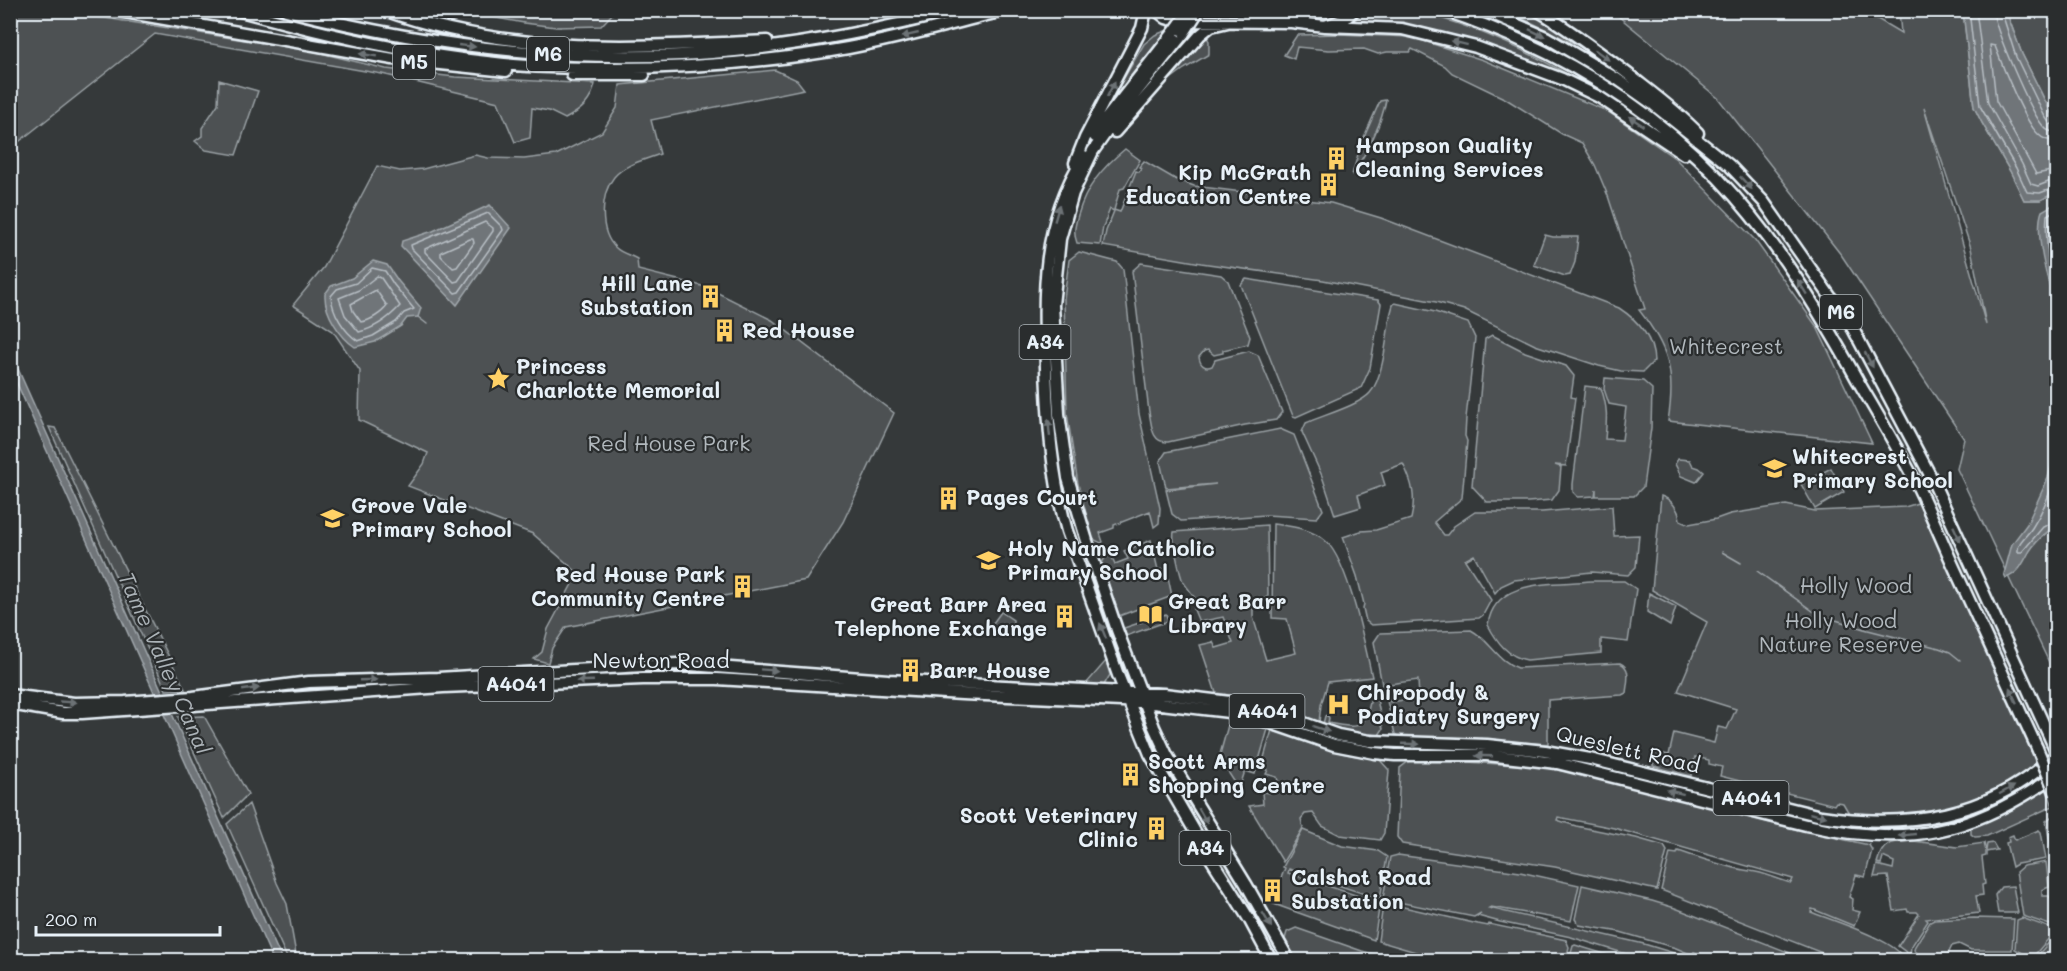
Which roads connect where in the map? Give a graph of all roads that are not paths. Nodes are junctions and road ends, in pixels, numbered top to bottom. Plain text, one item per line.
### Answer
1 (113, 10) edge
2 (237, 10) edge
3 (286, 10) edge
4 (384, 10) edge
5 (958, 10) edge
6 (1007, 10) edge
7 (1146, 10) edge
8 (1156, 10) edge
9 (1190, 10) edge
10 (1199, 10) edge
11 (1250, 10) edge
12 (1354, 10) edge
13 (1443, 10) edge
14 (1483, 10) edge
15 (1537, 10) edge
16 (1228, 22) junction
17 (1291, 22) junction
18 (1325, 26) junction
19 (1179, 33) junction
20 (812, 42) junction
21 (718, 64) junction
22 (1729, 165) junction
23 (1083, 169) junction
24 (1718, 179) junction
25 (1069, 180) junction
26 (1064, 453) junction
27 (1060, 507) junction
28 (1092, 557) junction
29 (1078, 562) junction
30 (10, 695) edge
31 (1134, 697) junction
32 (10, 704) edge
33 (1213, 704) junction
34 (1181, 705) junction
35 (125, 706) junction
36 (1152, 722) junction
37 (2056, 753) edge
38 (1619, 772) junction
39 (2056, 775) edge
40 (1706, 787) junction
41 (1189, 792) junction
42 (2056, 794) edge
43 (1702, 799) junction
44 (1179, 803) junction
45 (1246, 884) junction
46 (1232, 893) junction
47 (1288, 959) edge
48 (1271, 960) edge

21 -> 1 highway, M5
2 - 21 highway, M6
3 -> 20 highway, M6
4 - 20 highway, M5
5 - 20 highway, M6
6 -> 21 highway, M6
25 -> 7 highway
8 - 16 highway
9 - 19 highway, A34, bridge
10 - 19 highway, A34, bridge
11 - 17 highway
12 - 18 highway
13 - 24 highway, M6
14 -> 22 highway, M6
15 -> 22 highway, M6
16 - 17 highway
16 - 23 highway
17 - 18 highway
24 -> 18 highway, M6
19 - 23 highway, A34
19 - 25 highway, A34
22 -> 37 highway, M6
23 - 26 highway, A34
42 -> 24 highway, M6, bridge
27 -> 25 highway, A34
26 - 27 highway
26 - 28 highway, A34
27 - 29 highway, A34
28 - 29 highway
28 - 31 highway, A34
31 -> 29 highway, A34
30 -> 35 highway, A4041
31 - 33 highway, Queslett Road / A4041
31 - 34 highway, Queslett Road / A4041
31 - 35 highway, Newton Road / A4041
31 - 36 highway, A34
31 - 44 highway, A34
32 - 35 highway, A4041
33 - 34 highway, Queslett Road / A4041
33 - 38 highway, Queslett Road / A4041
34 - 36 highway
36 - 41 highway, A34
40 -> 37 highway, Queslett Road / A4041
38 - 40 highway, Queslett Road / A4041
43 -> 38 highway, Queslett Road / A4041
39 -> 43 highway, Queslett Road / A4041
40 - 43 highway
41 - 44 highway
41 -> 45 highway, A34
44 - 46 highway, A34
45 - 46 highway
45 -> 47 highway, A34
46 - 48 highway, A34

